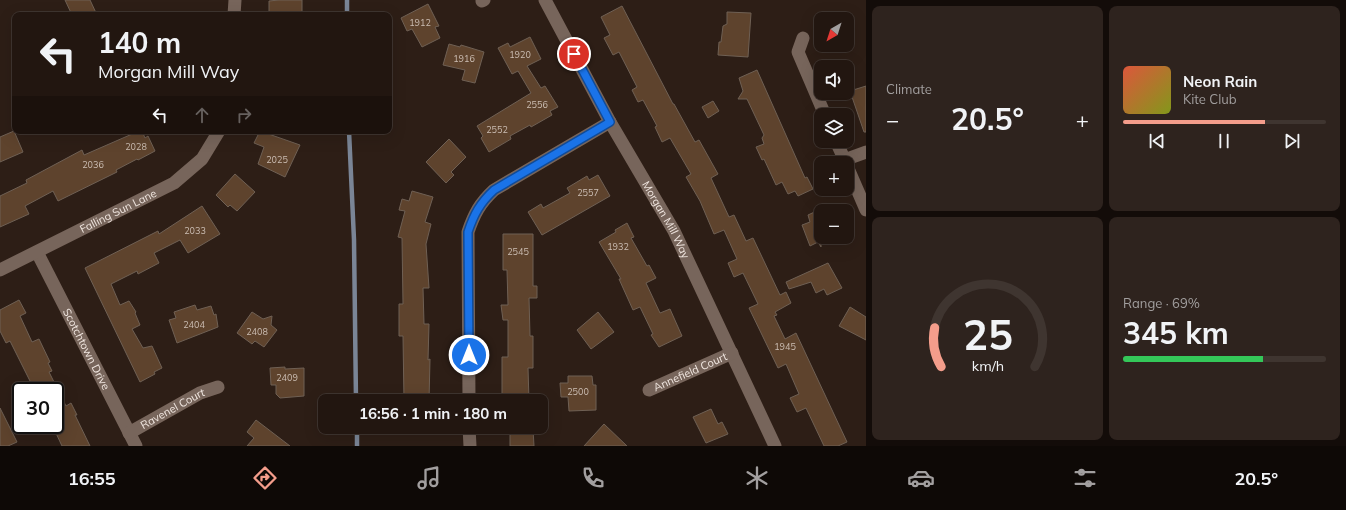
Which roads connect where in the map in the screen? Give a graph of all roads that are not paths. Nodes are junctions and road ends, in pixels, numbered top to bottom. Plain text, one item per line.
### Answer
1 (235, 0) edge
2 (545, 0) edge
3 (234, 12) edge
4 (803, 38) dead end
5 (822, 108) edge
6 (610, 122) junction
7 (217, 134) edge
8 (866, 152) edge
9 (854, 159) edge
10 (854, 182) edge
11 (866, 210) edge
12 (37, 252) junction
13 (0, 270) edge
14 (732, 353) junction
15 (218, 386) dead end
16 (649, 390) dead end
17 (469, 394) edge
18 (129, 433) junction
19 (469, 434) edge
20 (136, 446) edge
21 (470, 446) edge
22 (775, 446) edge

1 - 3 street
2 - 6 street, Morgan Mill Way
4 - 5 street
6 - 14 street, Morgan Mill Way
6 - 17 street
7 - 12 street, Falling Sun Lane
8 - 9 street
10 - 11 street
12 - 13 street, Falling Sun Lane
12 - 18 street, Scotchtown Drive
14 - 16 street, Annefield Court
14 - 22 street, Morgan Mill Way
15 - 18 street, Ravenel Court
18 - 20 street, Scotchtown Drive
19 - 21 street

